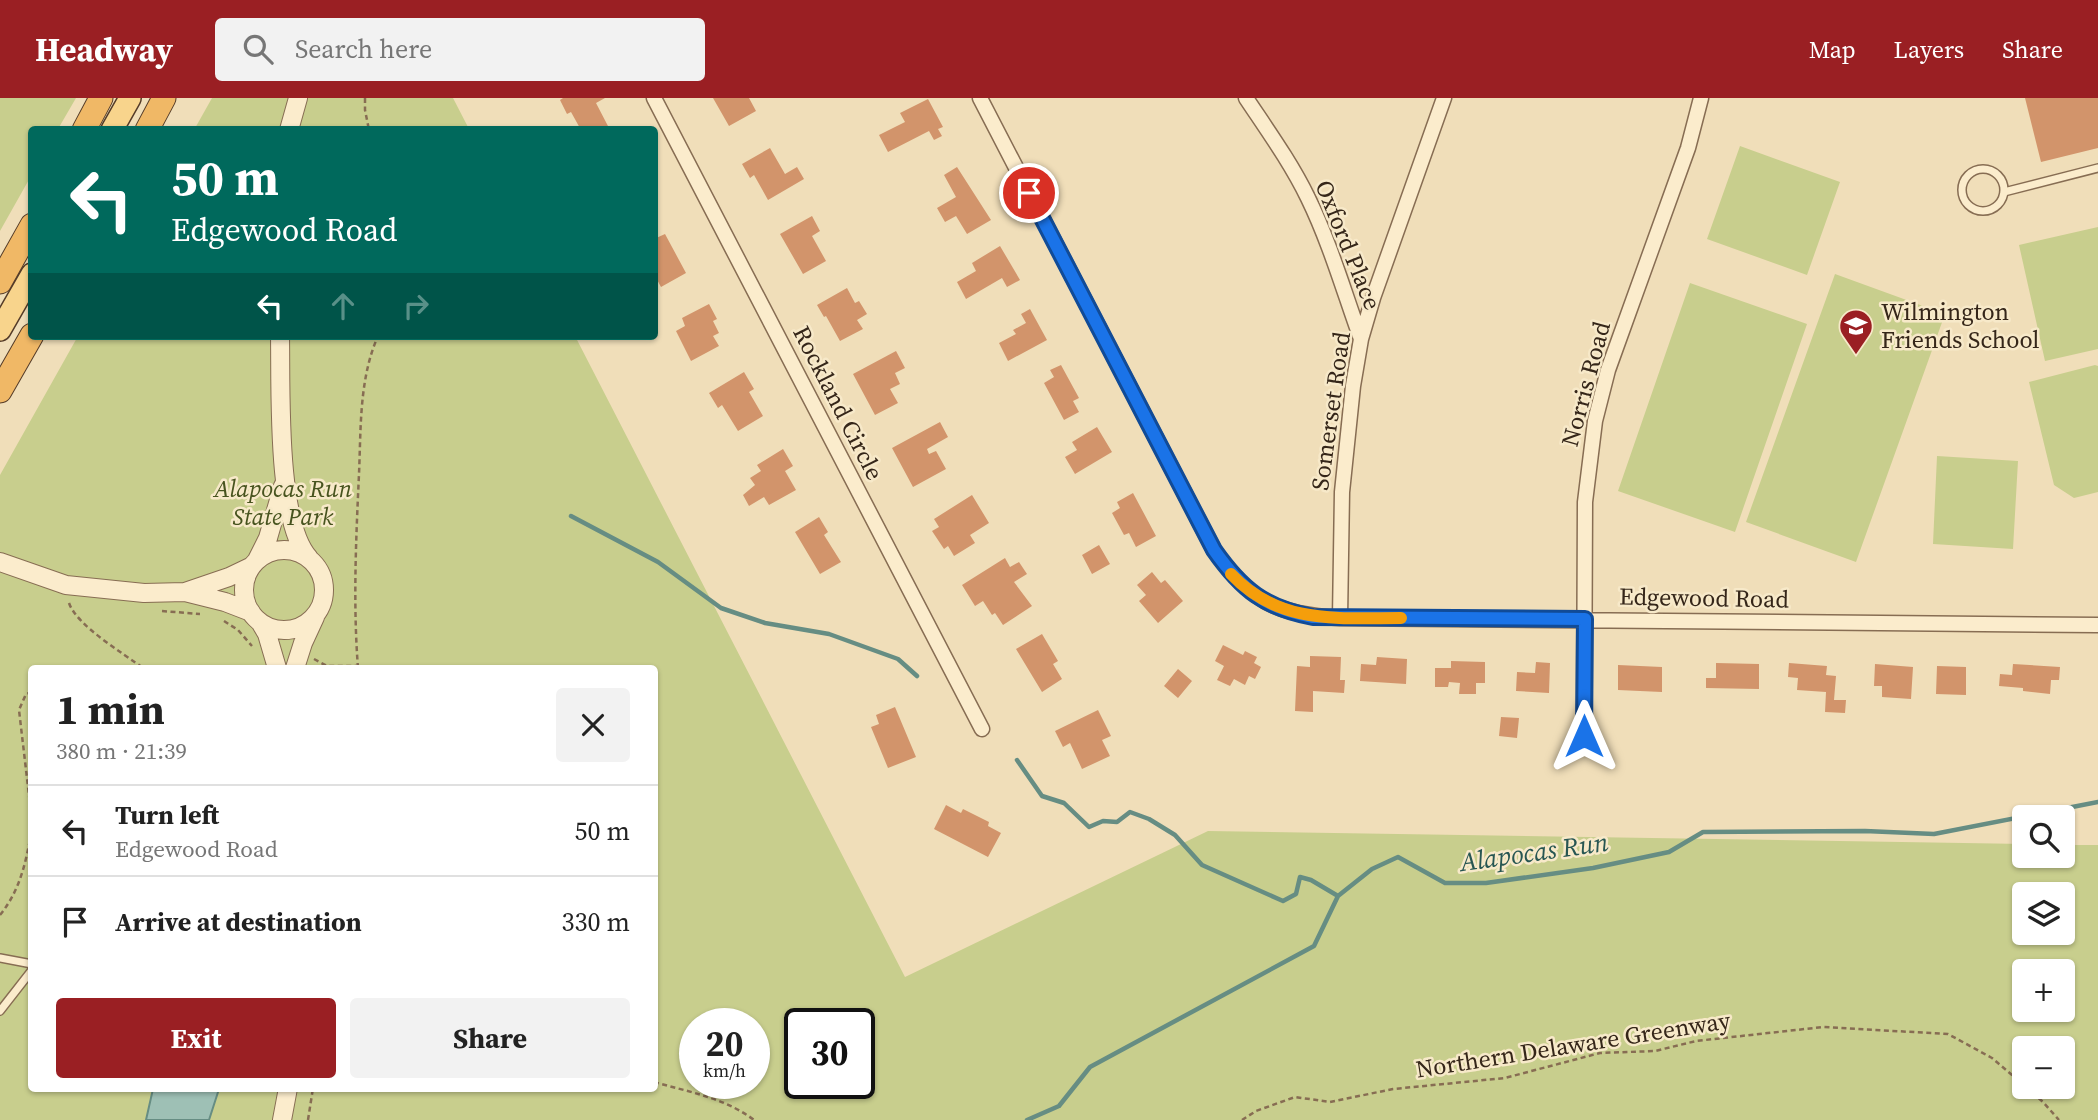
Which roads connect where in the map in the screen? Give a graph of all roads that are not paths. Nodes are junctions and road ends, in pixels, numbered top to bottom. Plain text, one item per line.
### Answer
1 (101, 98) edge
2 (130, 98) edge
3 (164, 98) edge
4 (298, 98) edge
5 (654, 98) edge
6 (980, 98) edge
7 (1246, 98) edge
8 (1444, 98) edge
9 (1701, 98) edge
10 (86, 126) edge
11 (114, 126) edge
12 (149, 126) edge
13 (290, 126) edge
14 (2098, 168) edge
15 (2004, 192) junction
16 (28, 232) edge
17 (28, 281) edge
18 (0, 282) edge
19 (0, 330) edge
20 (1361, 339) junction
21 (29, 340) edge
22 (280, 340) edge
23 (0, 391) edge
24 (284, 482) junction
25 (311, 560) junction
26 (0, 562) edge
27 (254, 563) junction
28 (185, 592) junction
29 (318, 612) junction
30 (256, 617) junction
31 (1340, 618) junction
32 (1585, 619) junction
33 (2098, 625) edge
34 (275, 662) edge
35 (296, 662) edge
36 (982, 729) dead end
37 (1584, 736) dead end
38 (0, 958) edge
39 (28, 963) edge
40 (28, 975) edge
41 (0, 1011) edge
42 (287, 1092) edge
43 (282, 1120) edge

1 - 10 highway
2 - 11 main road
3 - 12 highway
4 - 13 street
5 - 36 street, Rockland Circle
6 - 31 street, Edgewood Road
7 - 20 street, Oxford Place
8 - 20 street, Somerset Road
9 - 32 street, Norris Road
14 - 15 lane
15 - 15 lane
16 - 18 highway
17 - 19 main road
20 - 31 street, Somerset Road
21 - 23 highway
22 - 24 street
24 - 25 street
24 - 27 street
25 - 27 street
25 - 29 street
26 - 28 street
27 - 28 street
27 - 30 street
28 - 30 street
29 - 30 street
29 - 35 street
30 - 34 street
31 - 32 street, Edgewood Road
32 - 33 street, Edgewood Road
32 - 37 street, Norris Road
38 - 39 lane
40 - 41 lane
42 - 43 street

